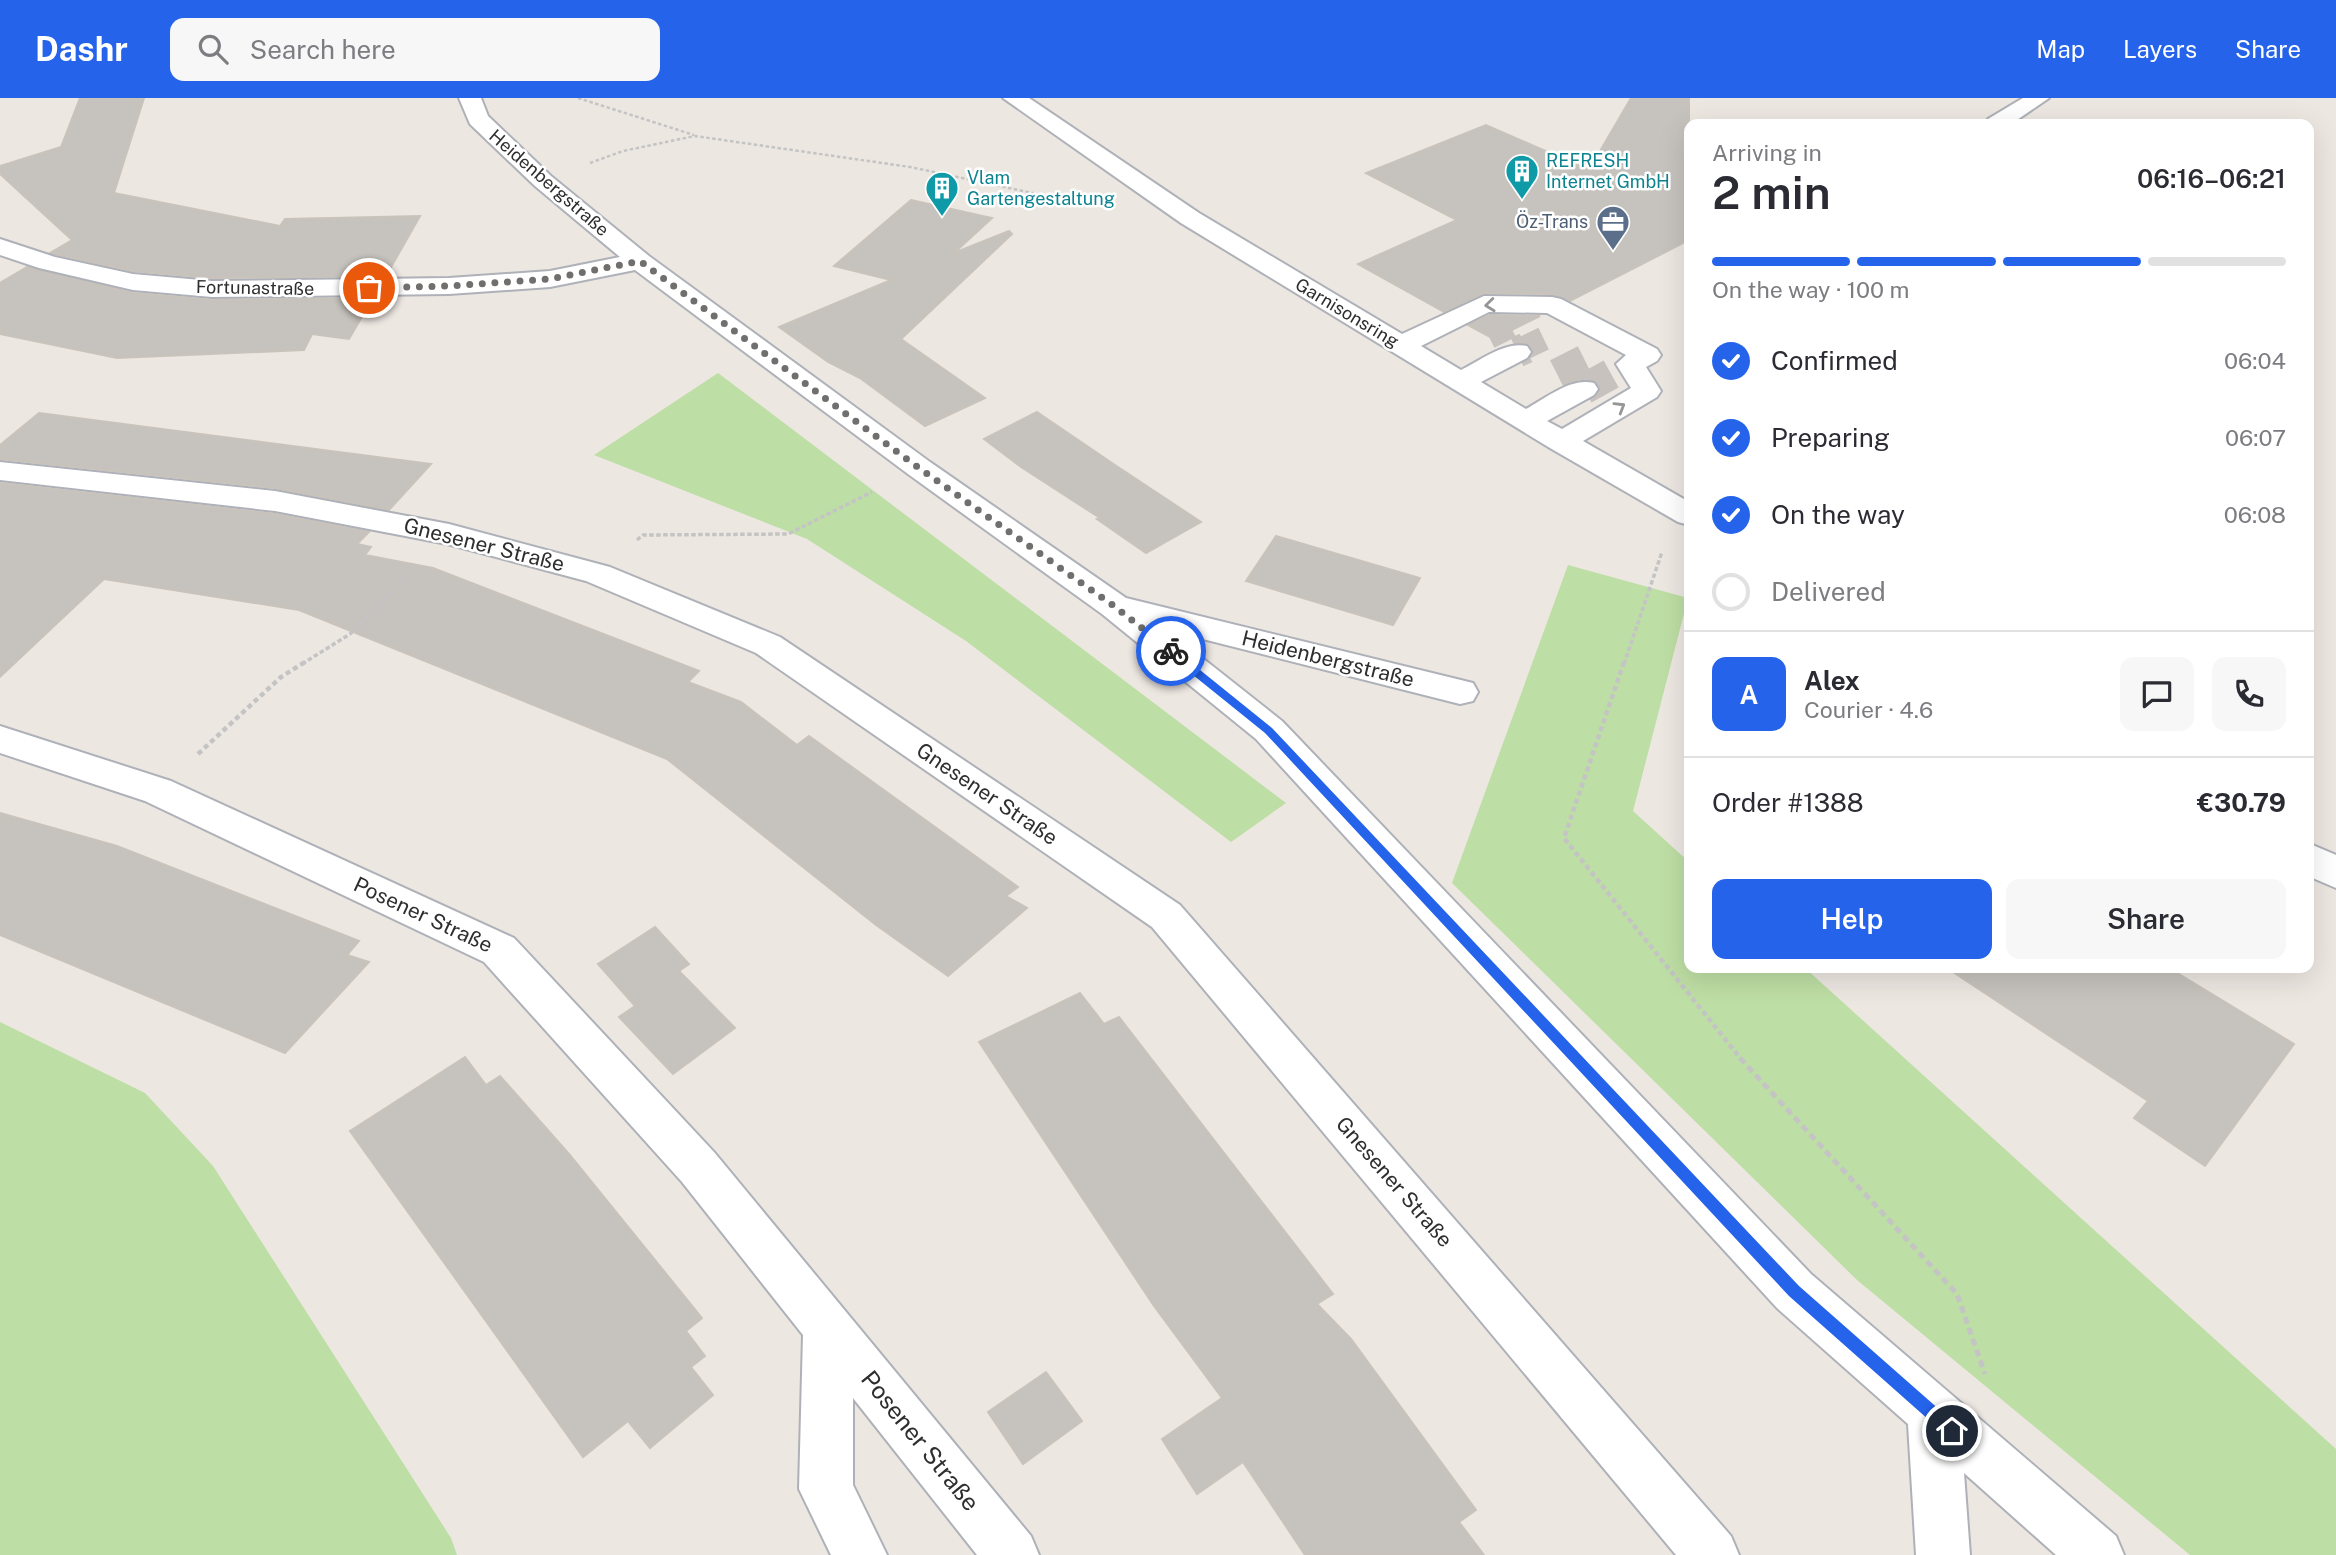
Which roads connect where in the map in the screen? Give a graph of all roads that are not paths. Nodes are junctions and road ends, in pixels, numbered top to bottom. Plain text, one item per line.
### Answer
1 (470, 98) edge
2 (1014, 98) edge
3 (2038, 98) edge
4 (2004, 119) edge
5 (0, 247) edge
6 (640, 261) junction
7 (1563, 319) junction
8 (1519, 322) tunnel mouth
9 (1401, 345) junction
10 (1517, 352) tunnel mouth
11 (1464, 356) junction
12 (1557, 374) tunnel mouth
13 (1584, 389) tunnel mouth
14 (1501, 405) junction
15 (1527, 421) junction
16 (1561, 442) junction
17 (0, 471) edge
18 (1683, 511) edge
19 (1114, 606) junction
20 (1460, 692) dead end
21 (0, 739) edge
22 (2314, 861) edge
23 (2336, 873) edge
24 (828, 1328) junction
25 (1933, 1415) junction
26 (860, 1555) edge
27 (1012, 1555) edge
28 (1713, 1555) edge
29 (1943, 1555) edge
30 (2097, 1555) edge

1 - 6 street, Heidenbergstraße
2 - 9 street, Garnisonsring
3 - 4 street
5 - 6 street, Fortunastraße
6 - 19 street, Heidenbergstraße
7 - 8 street
7 -> 9 street
16 -> 7 street
9 - 11 street, Garnisonsring
10 - 11 street
11 - 14 street, Garnisonsring
12 - 14 street
13 - 15 street
14 - 15 street, Garnisonsring
15 - 16 street, Garnisonsring
16 - 18 street, Garnisonsring
17 - 28 street, Gnesener Straße
19 - 20 street, Heidenbergstraße
19 - 25 street, Heidenbergstraße
21 - 24 street, Posener Straße
22 - 23 street
24 - 26 street, Posener Straße
24 - 27 street, Posener Straße
25 - 29 street
25 - 30 street, Heidenbergstraße

